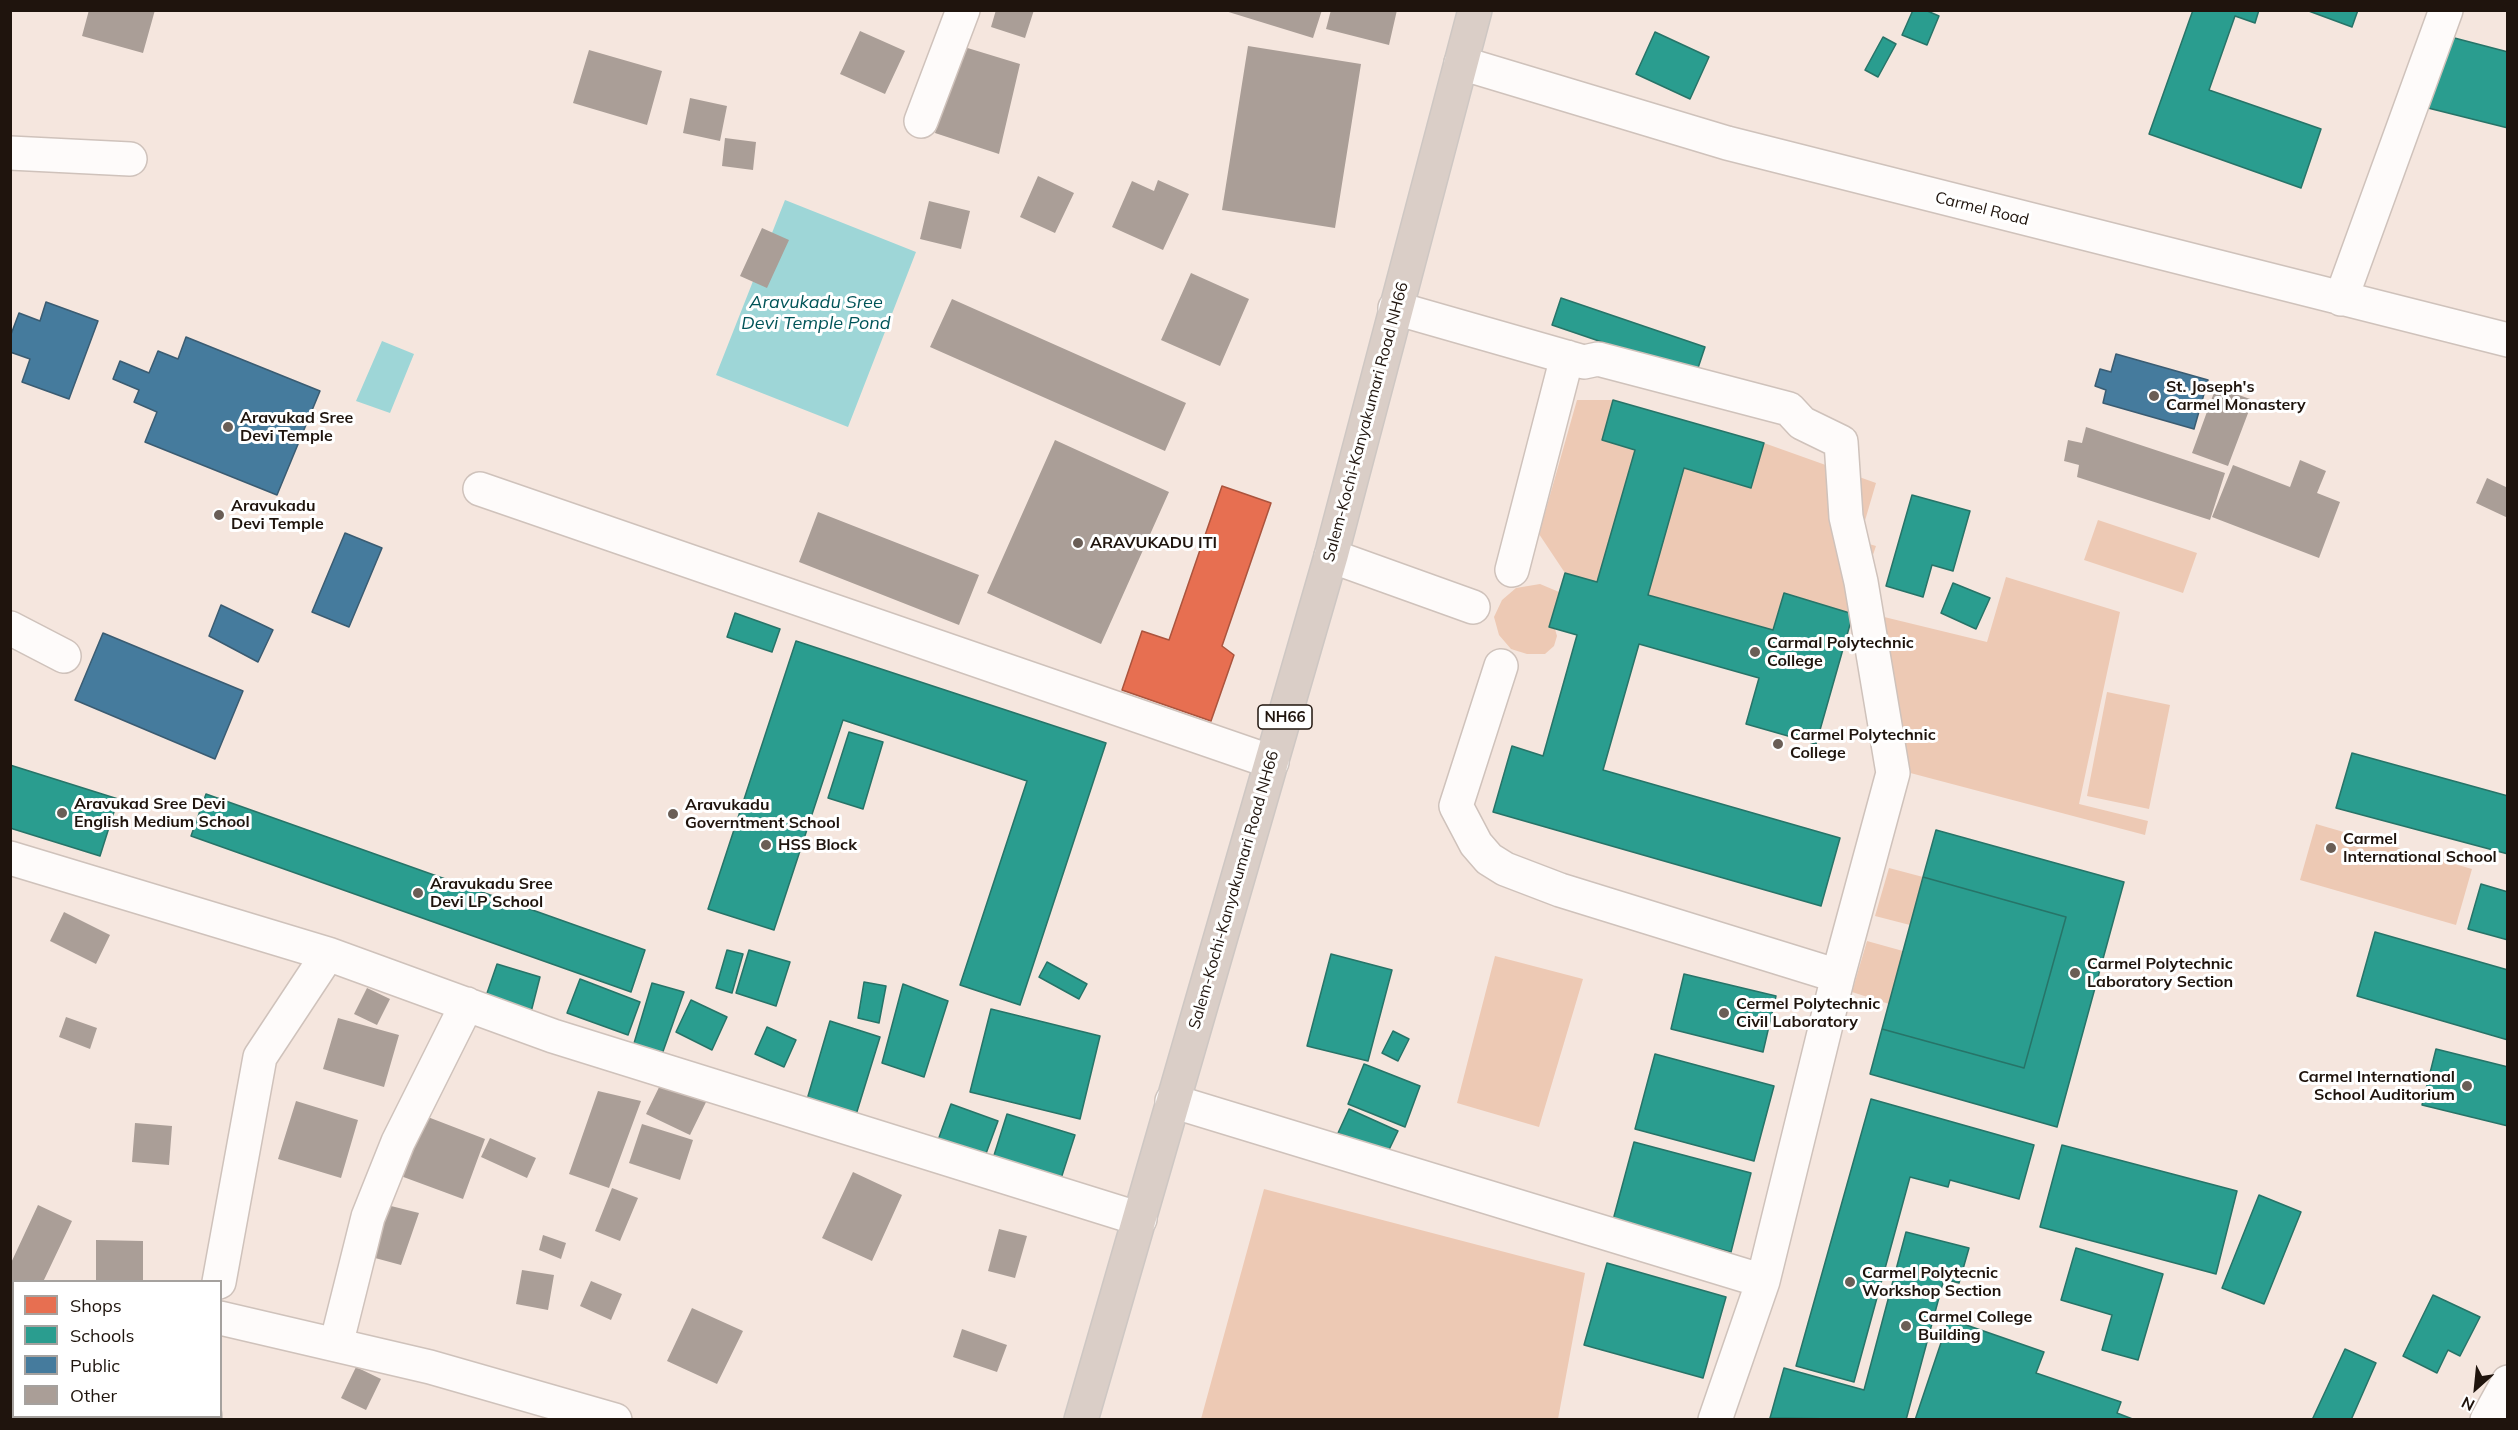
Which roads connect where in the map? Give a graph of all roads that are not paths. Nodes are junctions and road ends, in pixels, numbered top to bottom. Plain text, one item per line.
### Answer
1 (963, 10) edge
2 (1475, 10) edge
3 (2446, 10) edge
4 (1461, 63) junction
5 (921, 121) dead end
6 (10, 153) edge
7 (130, 159) dead end
8 (2341, 299) junction
9 (1395, 308) junction
10 (2508, 340) edge
11 (1575, 359) junction
12 (480, 489) dead end
13 (1331, 556) junction
14 (1512, 570) dead end
15 (1473, 607) dead end
16 (10, 628) edge
17 (64, 656) dead end
18 (1501, 666) dead end
19 (1272, 762) junction
20 (10, 858) edge
21 (328, 954) junction
22 (1838, 976) junction
23 (467, 1004) junction
24 (1172, 1101) junction
25 (1140, 1219) junction
26 (219, 1280) edge
27 (1763, 1281) junction
28 (222, 1318) edge
29 (336, 1345) junction
30 (2508, 1382) edge
31 (615, 1419) edge
32 (1081, 1419) edge
33 (1715, 1419) edge
34 (2487, 1419) edge

1 - 5 street
2 - 4 highway, Salem-Kochi-Kanyakumari Road NH66 / NH66
3 - 8 street
4 - 8 street, Carmel Road
4 - 9 highway, Salem-Kochi-Kanyakumari Road NH66 / NH66
6 - 7 street
8 - 10 street, Carmel Road
9 - 11 street
9 - 13 highway, Salem-Kochi-Kanyakumari Road NH66 / NH66
11 - 14 street
11 - 22 street
12 - 19 street
13 - 15 street
13 - 19 highway, Salem-Kochi-Kanyakumari Road NH66 / NH66
16 - 17 street
18 - 22 street
19 - 24 highway, Salem-Kochi-Kanyakumari Road NH66 / NH66
20 - 21 street
21 - 23 street
21 - 26 street
22 - 27 street
23 - 25 street
23 - 29 street
24 - 25 highway, Salem-Kochi-Kanyakumari Road NH66 / NH66
24 - 27 street
25 - 32 highway, Salem-Kochi-Kanyakumari Road NH66 / NH66
27 - 33 street
28 - 29 street
29 - 31 street
30 - 34 street

